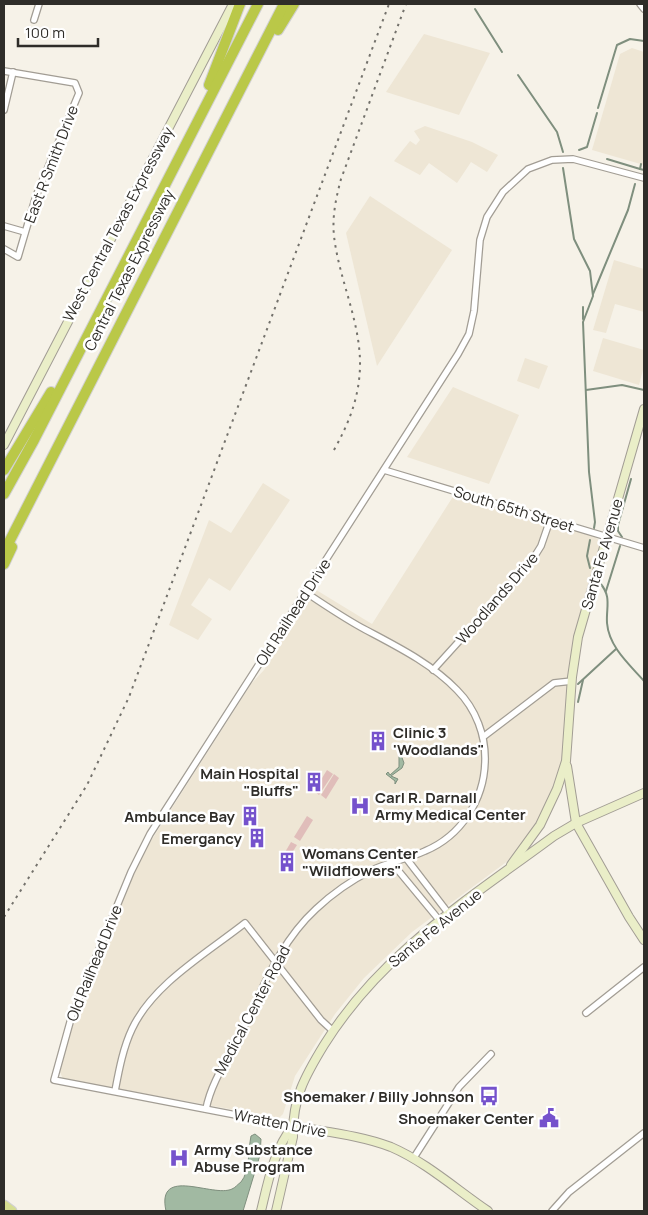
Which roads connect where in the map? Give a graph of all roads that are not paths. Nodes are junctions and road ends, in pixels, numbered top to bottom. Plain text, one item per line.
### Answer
1 (39, 4) edge
2 (233, 4) edge
3 (240, 4) edge
4 (258, 4) edge
5 (284, 4) edge
6 (294, 4) edge
7 (640, 4) edge
8 (644, 9) edge
9 (34, 20) dead end
10 (4, 70) edge
11 (13, 72) junction
12 (230, 105) junction
13 (4, 110) edge
14 (168, 178) junction
15 (644, 178) edge
16 (4, 226) edge
17 (25, 232) junction
18 (4, 249) edge
19 (87, 337) junction
20 (644, 409) edge
21 (4, 445) edge
22 (52, 459) junction
23 (4, 470) edge
24 (384, 470) junction
25 (4, 494) edge
26 (550, 520) junction
27 (606, 537) junction
28 (644, 548) edge
29 (4, 552) edge
30 (4, 564) edge
31 (305, 592) junction
32 (434, 670) junction
33 (572, 681) junction
34 (483, 737) junction
35 (566, 761) junction
36 (644, 793) edge
37 (576, 823) junction
38 (406, 858) junction
39 (392, 863) junction
40 (502, 874) junction
41 (449, 914) junction
42 (440, 921) junction
43 (644, 940) edge
44 (275, 961) junction
45 (644, 967) edge
46 (586, 1013) dead end
47 (333, 1031) junction
48 (491, 1054) dead end
49 (54, 1080) joint
50 (115, 1091) junction
51 (206, 1109) junction
52 (293, 1126) junction
53 (644, 1133) edge
54 (413, 1159) junction
55 (282, 1186) junction
56 (4, 1206) edge
57 (12, 1211) edge
58 (261, 1211) edge
59 (271, 1211) edge
60 (276, 1211) edge
61 (280, 1211) edge
62 (488, 1211) edge
63 (552, 1211) edge

1 - 9 street
2 - 21 street, West Central Texas Expressway
3 - 14 highway
4 - 14 highway, Central Texas Expressway
5 - 12 highway, Central Texas Expressway
6 - 12 highway
7 - 8 street
10 - 11 street, East R Smith Drive
11 - 13 street
11 - 17 street, East R Smith Drive
12 - 22 highway, Central Texas Expressway
14 - 19 highway, Central Texas Expressway
15 - 24 street, Old Railhead Drive
16 - 17 street
17 - 18 street, East R Smith Drive
19 - 23 highway
19 - 25 highway, Central Texas Expressway
20 - 27 street, Santa Fe Avenue
22 - 29 highway, Central Texas Expressway
22 - 30 highway
24 - 26 street, South 65th Street
24 - 31 street, Old Railhead Drive
26 - 27 street, South 65th Street
26 - 32 street, Woodlands Drive
27 - 28 street, South 65th Street
27 - 33 street, Santa Fe Avenue
31 - 32 street, Medical Center Road
31 - 49 street, Old Railhead Drive
32 - 34 street, Medical Center Road
33 - 34 street
33 - 35 street, Santa Fe Avenue
34 - 38 street, Medical Center Road
35 - 37 street
35 - 40 street
36 - 37 street, Santa Fe Avenue
37 - 40 street, Santa Fe Avenue
37 - 43 street
38 - 39 street, Medical Center Road
38 - 41 street
39 - 42 street
39 - 44 street, Medical Center Road
40 - 41 street, Santa Fe Avenue
41 - 42 street, Santa Fe Avenue
42 - 47 street, Santa Fe Avenue
44 - 47 street
44 - 50 street
44 - 51 street, Medical Center Road
45 - 46 street
47 - 52 street, Santa Fe Avenue
48 - 54 street
49 - 50 street, Wratten Drive
50 - 51 street, Wratten Drive
51 - 52 street, Wratten Drive
52 - 54 street, Wratten Drive
52 - 55 street, Santa Fe Avenue
52 - 58 street
53 - 63 street
54 - 62 street, Wratten Drive
55 - 59 street
55 - 60 street
55 - 61 street
56 - 57 main road

